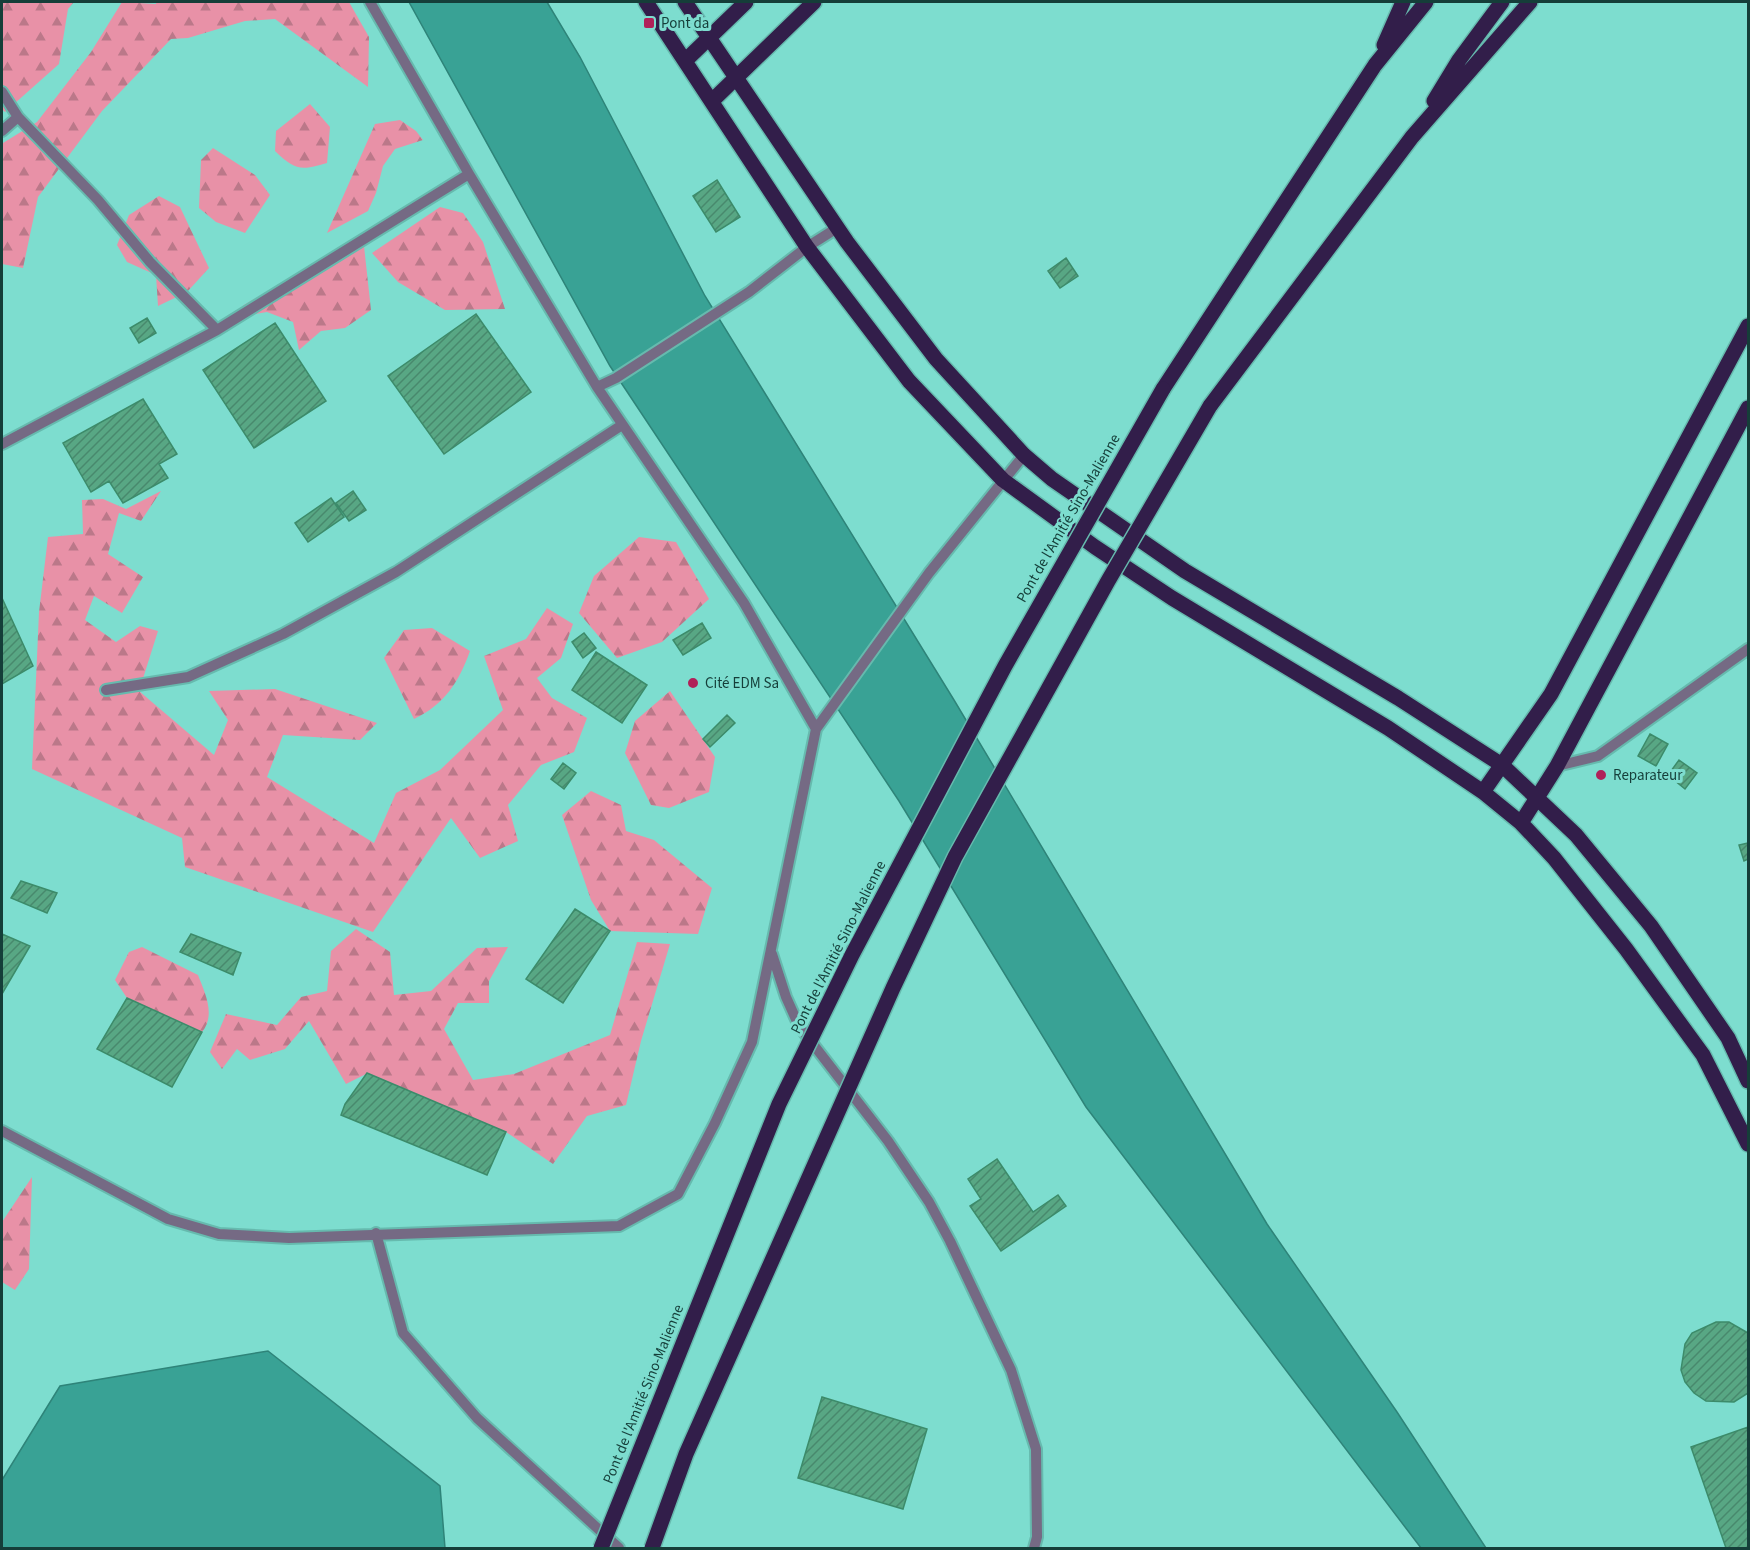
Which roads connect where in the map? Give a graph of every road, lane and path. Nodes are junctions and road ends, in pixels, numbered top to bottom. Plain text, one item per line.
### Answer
1 (370, 2) edge
2 (646, 2) edge
3 (685, 2) edge
4 (746, 2) edge
5 (814, 2) edge
6 (1403, 2) edge
7 (1426, 2) edge
8 (1502, 2) edge
9 (1530, 2) edge
10 (708, 37) junction
11 (685, 61) junction
12 (1375, 64) junction
13 (736, 79) junction
14 (2, 93) edge
15 (712, 101) junction
16 (18, 117) junction
17 (2, 131) edge
18 (1412, 136) junction
19 (469, 174) junction
20 (837, 228) junction
21 (807, 247) junction
22 (1749, 326) edge
23 (217, 330) junction
24 (597, 387) junction
25 (1749, 408) edge
26 (622, 425) junction
27 (2, 444) edge
28 (1024, 455) junction
29 (1003, 480) junction
30 (1749, 649) edge
31 (106, 690) dead end
32 (816, 729) junction
33 (1502, 765) junction
34 (1557, 766) junction
35 (1483, 792) junction
36 (1539, 797) junction
37 (1521, 823) junction
38 (771, 952) junction
39 (1749, 1081) edge
40 (2, 1131) edge
41 (1749, 1144) edge
42 (376, 1233) junction
43 (601, 1548) edge
44 (619, 1548) edge
45 (652, 1548) edge
46 (1034, 1548) edge

1 - 19 street
2 - 11 main road
3 - 10 main road
4 - 10 main road
5 - 13 main road
6 - 12 main road
7 - 12 main road
8 - 18 main road
9 - 18 main road
10 - 11 main road
10 - 13 main road
11 - 15 main road
12 - 43 main road, Pont de l'Amitié Sino-Malienne, bridge
13 - 15 main road
13 - 20 main road
14 - 16 street
15 - 21 main road
16 - 17 street
16 - 23 street
18 - 45 main road, bridge
19 - 23 street
19 - 24 street
20 - 21 street
20 - 28 main road
21 - 24 street
21 - 29 main road
22 - 33 main road
23 - 27 street
24 - 26 street
25 - 34 main road
26 - 31 street
26 - 32 street
28 - 29 street
28 - 33 main road
29 - 32 street
29 - 35 main road
30 - 34 street
32 - 38 street
33 - 35 main road
33 - 36 main road
34 - 36 main road
35 - 37 main road
36 - 37 main road
36 - 39 main road
37 - 41 main road
38 - 42 street
38 - 46 street
40 - 42 street
42 - 44 street

